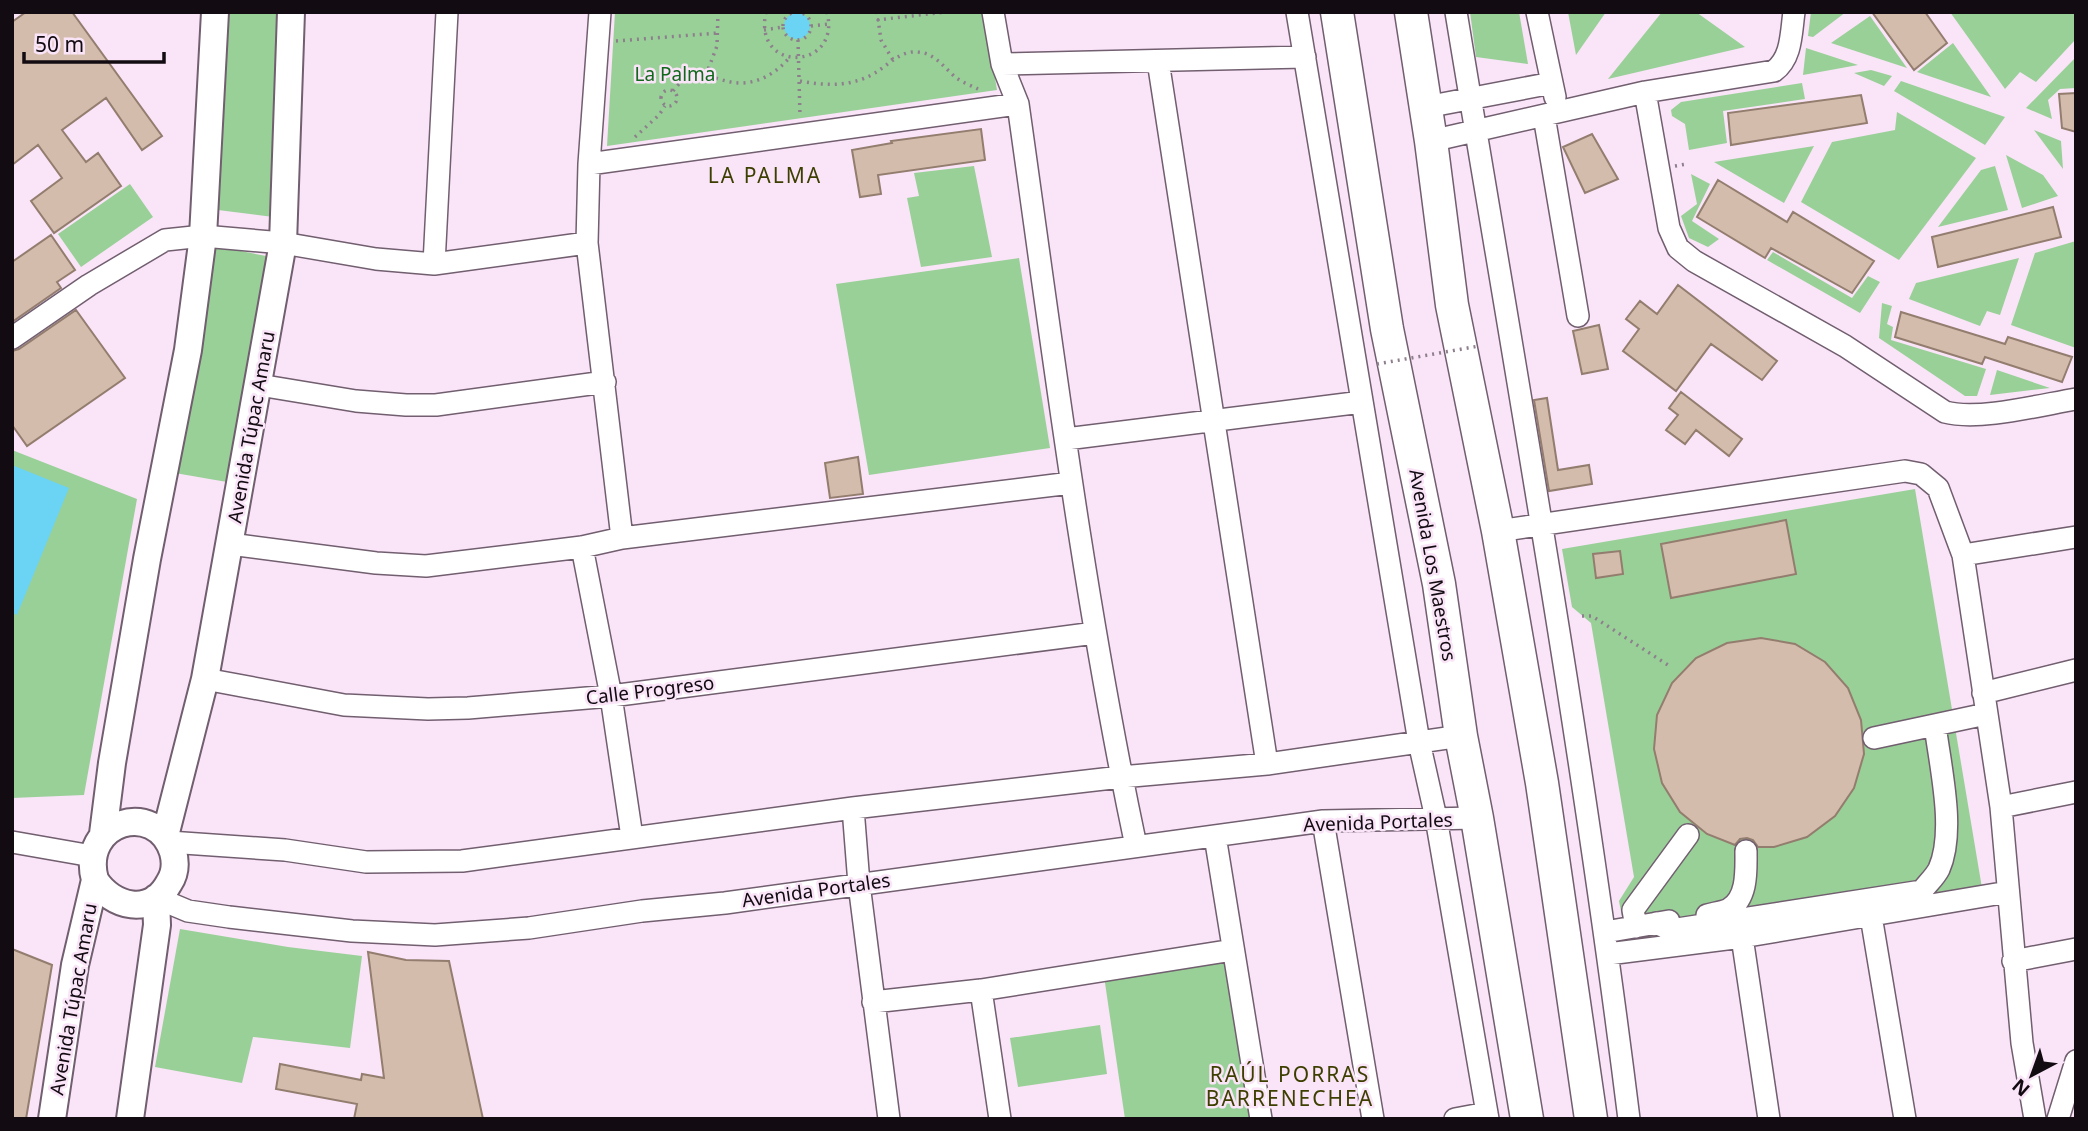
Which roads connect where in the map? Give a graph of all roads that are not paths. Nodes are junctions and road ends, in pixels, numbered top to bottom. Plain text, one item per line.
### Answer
1 (215, 12) edge
2 (291, 12) edge
3 (447, 12) edge
4 (600, 12) edge
5 (993, 12) edge
6 (1297, 12) edge
7 (1336, 12) edge
8 (1411, 12) edge
9 (1456, 12) edge
10 (1537, 12) edge
11 (1794, 12) edge
12 (1305, 57) junction
13 (1158, 61) junction
14 (1002, 64) junction
15 (1552, 83) junction
16 (1644, 92) junction
17 (1470, 99) junction
18 (1018, 104) junction
19 (1426, 107) junction
20 (1550, 114) junction
21 (1476, 131) junction
22 (1432, 141) junction
23 (589, 164) junction
24 (202, 236) junction
25 (283, 243) junction
26 (587, 243) junction
27 (434, 264) junction
28 (1578, 316) dead end
29 (12, 338) edge
30 (605, 382) junction
31 (259, 385) junction
32 (2076, 399) edge
33 (1362, 402) junction
34 (1214, 422) junction
35 (1066, 439) junction
36 (1071, 483) junction
37 (1542, 525) junction
38 (1498, 531) junction
39 (2076, 537) edge
40 (622, 538) junction
41 (230, 544) junction
42 (582, 547) junction
43 (1962, 555) junction
44 (1095, 633) junction
45 (2076, 670) edge
46 (205, 679) junction
47 (611, 696) junction
48 (1985, 703) junction
49 (1935, 725) junction
50 (1461, 736) junction
51 (1874, 738) dead end
52 (1419, 741) junction
53 (1267, 764) junction
54 (1121, 777) junction
55 (2076, 792) edge
56 (2001, 807) junction
57 (853, 808) junction
58 (1436, 818) junction
59 (1477, 818) junction
60 (1323, 821) junction
61 (1688, 835) dead end
62 (1215, 836) junction
63 (632, 837) junction
64 (167, 839) junction
65 (12, 842) edge
66 (1136, 846) junction
67 (1746, 852) dead end
68 (97, 857) junction
69 (859, 884) junction
70 (2008, 892) junction
71 (156, 898) junction
72 (1871, 916) junction
73 (1646, 925) junction
74 (1605, 932) junction
75 (1742, 937) junction
76 (2076, 949) edge
77 (1233, 950) junction
78 (1608, 954) junction
79 (2013, 961) junction
80 (981, 990) junction
81 (873, 1002) junction
82 (2076, 1061) edge
83 (1488, 1116) edge
84 (52, 1119) edge
85 (130, 1119) edge
86 (889, 1119) edge
87 (1000, 1119) edge
88 (1261, 1119) edge
89 (1373, 1119) edge
90 (1455, 1119) edge
91 (1527, 1119) edge
92 (1591, 1119) edge
93 (1629, 1119) edge
94 (1769, 1119) edge
95 (1905, 1119) edge
96 (2035, 1119) edge
97 (2058, 1119) edge

1 - 24 main road, Avenida Túpac Amaru
2 - 25 main road, Avenida Túpac Amaru
3 - 27 street
4 - 23 street
5 - 14 street
6 - 12 street
7 - 50 highway, Avenida Los Maestros
8 - 19 highway
9 - 17 street
10 - 15 street
11 - 16 street
12 - 13 street
12 - 33 street
13 - 14 street
13 - 34 street
14 - 18 street
15 - 17 street
15 - 20 street
16 - 20 street
16 - 32 street
17 - 19 street
17 - 21 street
18 - 23 street
18 - 35 street
19 - 22 highway
20 - 21 street
20 - 28 street
21 - 22 street
21 - 37 street
22 - 38 highway
23 - 26 street
24 - 25 street
24 - 29 street
24 - 68 main road, Avenida Túpac Amaru
25 - 27 street
25 - 31 main road, Avenida Túpac Amaru
26 - 27 street
26 - 30 street
30 - 31 street
30 - 40 street
31 - 41 main road, Avenida Túpac Amaru
33 - 34 street
33 - 52 street
34 - 35 street
34 - 53 street
35 - 36 street
36 - 40 street
36 - 44 street
37 - 38 street
37 - 43 street
37 - 74 street
38 - 92 highway
39 - 43 street
40 - 42 street
41 - 42 street
41 - 46 main road, Avenida Túpac Amaru
42 - 47 street
43 - 48 street
44 - 47 street, Calle Progreso
44 - 54 street
45 - 48 street
46 - 47 street, Calle Progreso
46 - 64 main road, Avenida Túpac Amaru
47 - 63 street
48 - 49 street
48 - 56 street
49 - 51 street
49 - 73 street
50 - 52 street
50 - 59 highway, Avenida Los Maestros
52 - 53 street
52 - 58 street
53 - 54 street
54 - 57 street
54 - 66 street
55 - 56 street
56 - 70 street
57 - 63 street
57 - 69 street
58 - 59 street, Avenida Portales
58 - 60 street, Avenida Portales
58 - 83 street
59 - 91 highway, Avenida Los Maestros
60 - 62 street, Avenida Portales
60 - 89 street
61 - 73 street
62 - 66 street, Avenida Portales
62 - 77 street
63 - 64 street
64 - 68 main road
64 - 71 main road
65 - 68 street
66 - 69 street, Avenida Portales
67 - 73 street
68 - 71 main road
68 - 84 main road, Avenida Túpac Amaru
69 - 71 street, Avenida Portales
69 - 81 street
70 - 72 street
70 - 79 street
71 - 85 main road
72 - 75 street
72 - 95 street
73 - 74 street
74 - 78 street
75 - 78 street
75 - 94 street
76 - 79 street
77 - 80 street
77 - 88 street
78 - 93 street
79 - 96 street
80 - 81 street
80 - 87 street
81 - 86 street
82 - 97 street
83 - 90 street

